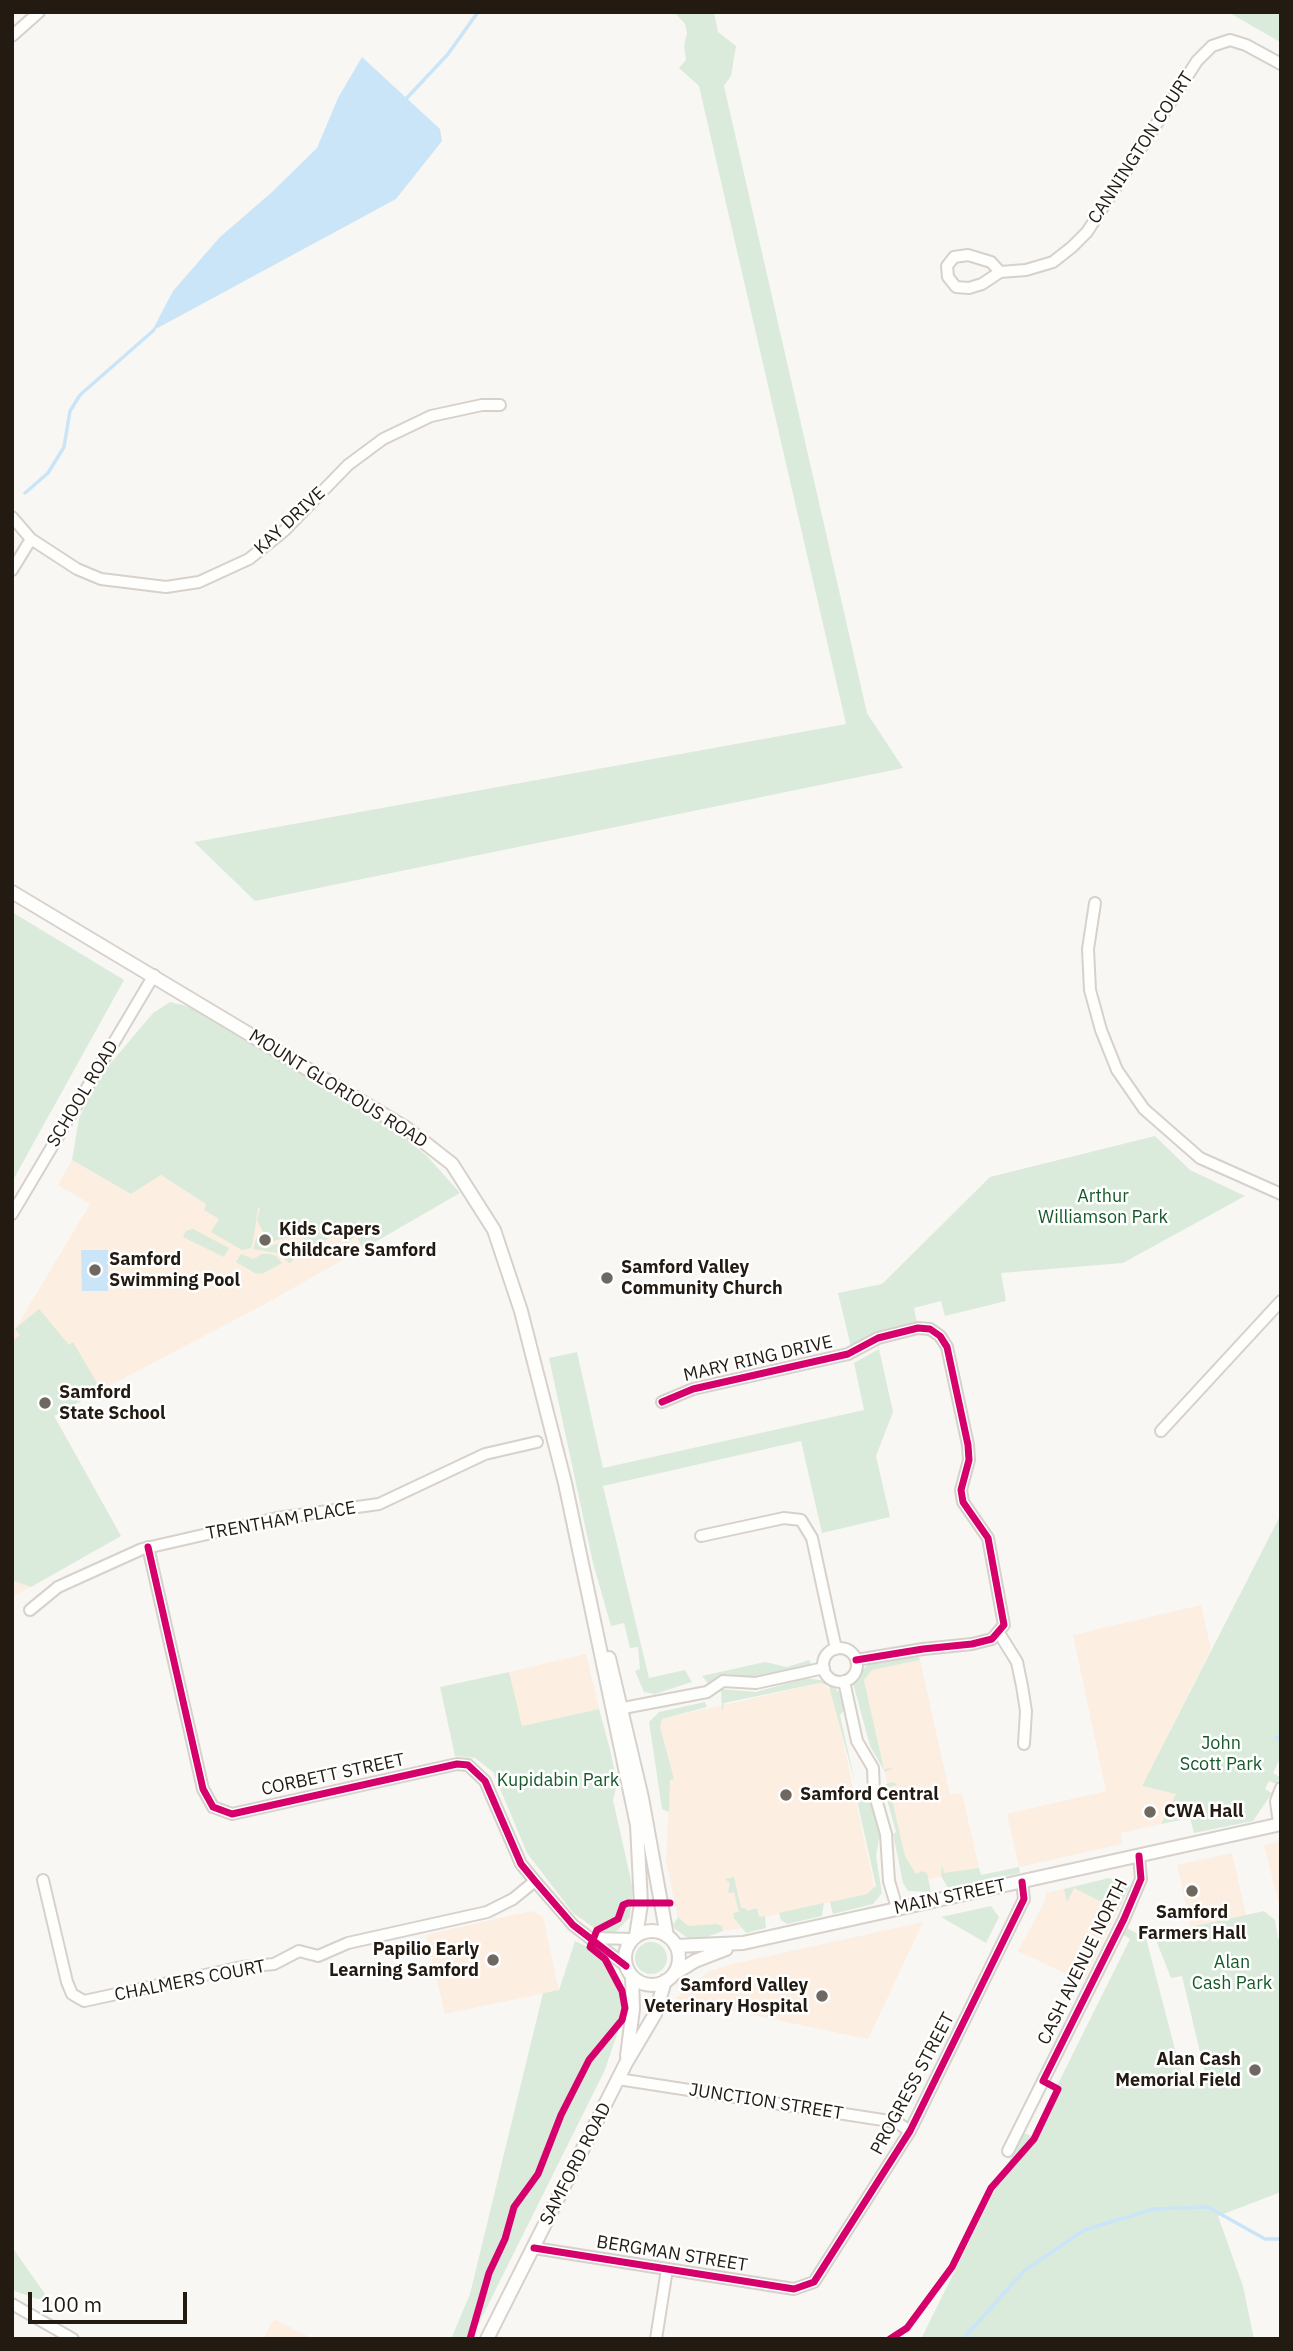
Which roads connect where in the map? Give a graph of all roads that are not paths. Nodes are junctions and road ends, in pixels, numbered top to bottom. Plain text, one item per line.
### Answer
1 (39, 12) edge
2 (12, 36) edge
3 (1281, 64) edge
4 (1000, 272) junction
5 (500, 405) dead end
6 (12, 517) edge
7 (32, 539) junction
8 (12, 570) edge
9 (12, 892) edge
10 (1095, 904) dead end
11 (154, 975) junction
12 (1281, 1194) edge
13 (12, 1214) edge
14 (1281, 1301) edge
15 (663, 1402) dead end
16 (1161, 1431) dead end
17 (537, 1441) dead end
18 (701, 1536) dead end
19 (149, 1547) junction
20 (30, 1610) dead end
21 (999, 1633) junction
22 (836, 1649) junction
23 (856, 1660) junction
24 (824, 1668) junction
25 (844, 1681) junction
26 (617, 1710) junction
27 (1024, 1744) dead end
28 (1281, 1788) edge
29 (1280, 1824) edge
30 (1139, 1856) junction
31 (43, 1880) dead end
32 (535, 1881) junction
33 (1022, 1882) junction
34 (658, 1885) junction
35 (640, 1899) junction
36 (897, 1908) junction
37 (634, 1937) junction
38 (593, 1938) junction
39 (671, 1941) junction
40 (743, 1943) junction
41 (629, 1972) junction
42 (669, 1978) junction
43 (626, 2063) junction
44 (618, 2079) junction
45 (910, 2131) junction
46 (1008, 2151) dead end
47 (534, 2248) junction
48 (667, 2269) junction
49 (806, 2287) joint
50 (12, 2304) edge
51 (74, 2339) edge
52 (488, 2339) edge
53 (656, 2339) edge

1 - 2 street
3 - 4 street, CANNINGTON COURT
4 - 4 street, CANNINGTON COURT
5 - 7 street, KAY DRIVE
6 - 7 street, KAY DRIVE
7 - 8 street
9 - 11 main road, MOUNT GLORIOUS ROAD
10 - 12 street
11 - 13 street, SCHOOL ROAD
11 - 26 main road, MOUNT GLORIOUS ROAD
14 - 16 street
15 - 21 street, MARY RING DRIVE
17 - 19 street, TRENTHAM PLACE
18 - 22 street
19 - 20 street, TRENTHAM PLACE
19 - 32 street, CORBETT STREET
21 - 23 street
21 - 27 street
22 - 23 street
22 - 24 street
23 - 25 street
24 - 25 street
24 - 26 street
25 - 36 street
26 - 34 main road, MOUNT GLORIOUS ROAD
26 - 35 main road, MOUNT GLORIOUS ROAD
28 - 29 street
29 - 30 main road, MAIN STREET
30 - 33 main road, MAIN STREET
30 - 46 street, CASH AVENUE NORTH
31 - 32 street, CHALMERS COURT
32 - 38 street, CORBETT STREET
33 - 36 main road, MAIN STREET
33 - 45 street, PROGRESS STREET
34 - 35 main road
34 - 39 main road, MOUNT GLORIOUS ROAD
35 - 37 main road, MOUNT GLORIOUS ROAD
36 - 40 main road, MAIN STREET
37 - 38 street
37 - 39 main road
37 - 41 main road
38 - 41 street, CORBETT STREET
39 - 40 main road, MAIN STREET
39 - 42 main road
40 - 42 main road, MAIN STREET
41 - 42 main road
41 - 43 main road, SAMFORD ROAD
42 - 43 main road, SAMFORD ROAD
43 - 44 main road, SAMFORD ROAD
44 - 45 street, JUNCTION STREET
44 - 47 main road, SAMFORD ROAD
45 - 49 street, PROGRESS STREET
47 - 48 street, BERGMAN STREET
47 - 52 main road, SAMFORD ROAD
48 - 49 street, BERGMAN STREET
48 - 53 street
50 - 51 street

